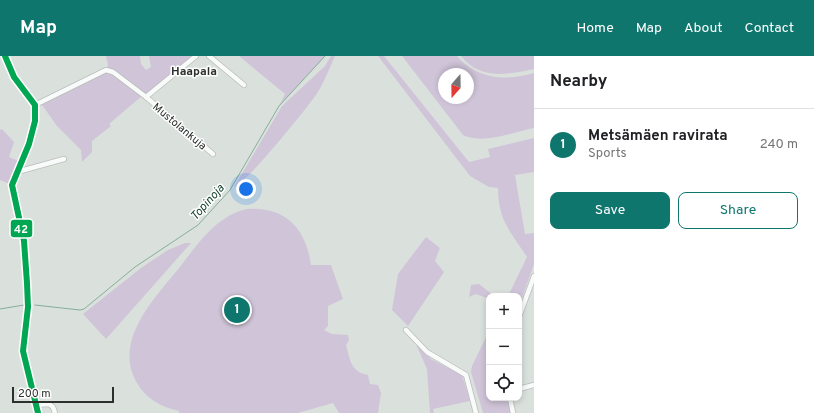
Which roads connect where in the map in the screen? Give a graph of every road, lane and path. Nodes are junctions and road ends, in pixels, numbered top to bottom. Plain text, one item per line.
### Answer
1 (5, 56) edge
2 (196, 56) edge
3 (209, 56) edge
4 (244, 85) dead end
5 (146, 98) junction
6 (35, 105) junction
7 (213, 154) dead end
8 (64, 159) dead end
9 (17, 172) junction
10 (534, 276) edge
11 (522, 309) edge
12 (406, 330) dead end
13 (534, 385) edge
14 (522, 388) edge
15 (511, 401) edge
16 (36, 405) junction
17 (38, 413) edge
18 (55, 413) edge
19 (476, 413) edge
20 (513, 413) edge

1 - 6 street
2 - 5 street
3 - 4 street
5 - 6 street, Mustolankuja
5 - 7 street, Mustolankuja
6 - 9 street
8 - 9 street
9 - 16 street
10 - 11 street
12 - 19 street
13 - 14 street
15 - 20 street
16 - 17 street
16 - 18 street

